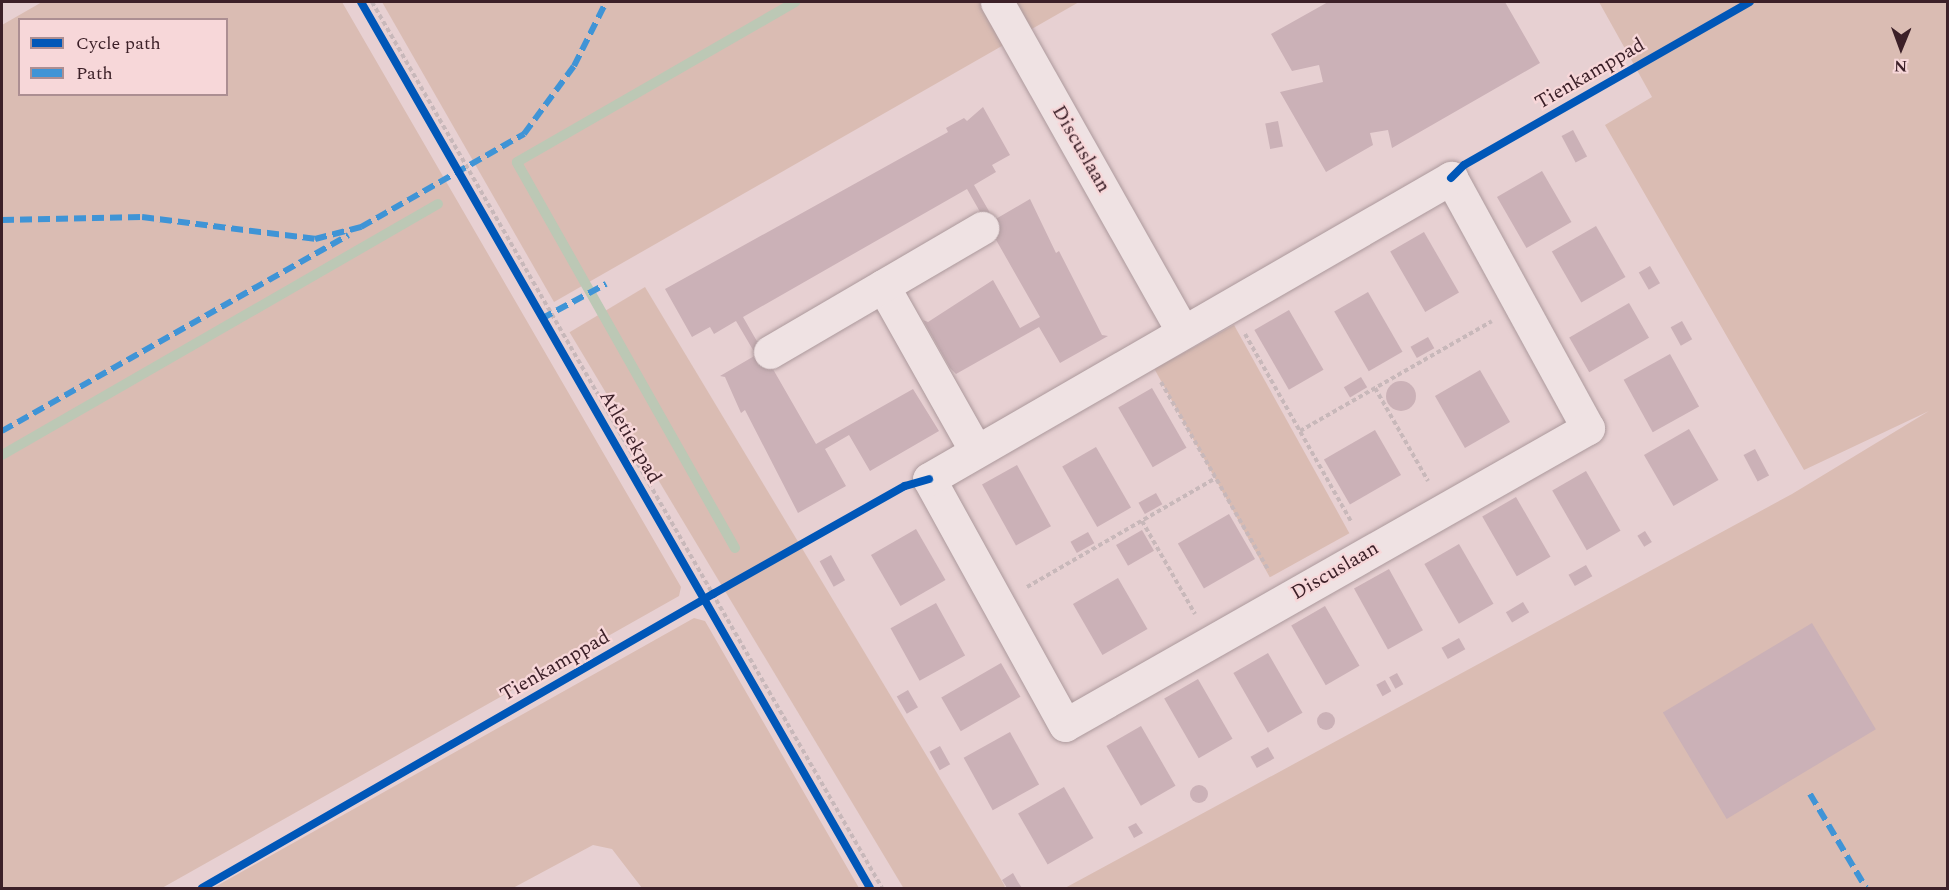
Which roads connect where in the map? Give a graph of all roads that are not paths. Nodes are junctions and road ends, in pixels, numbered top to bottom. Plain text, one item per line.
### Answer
1 (997, 2) edge
2 (982, 228) dead end
3 (883, 286) junction
4 (1181, 329) junction
5 (770, 352) dead end
6 (976, 451) junction

1 - 4 street, Discuslaan
2 - 3 street
3 - 5 street
3 - 6 street
4 - 6 street, Discuslaan
4 - 6 street, Discuslaan

